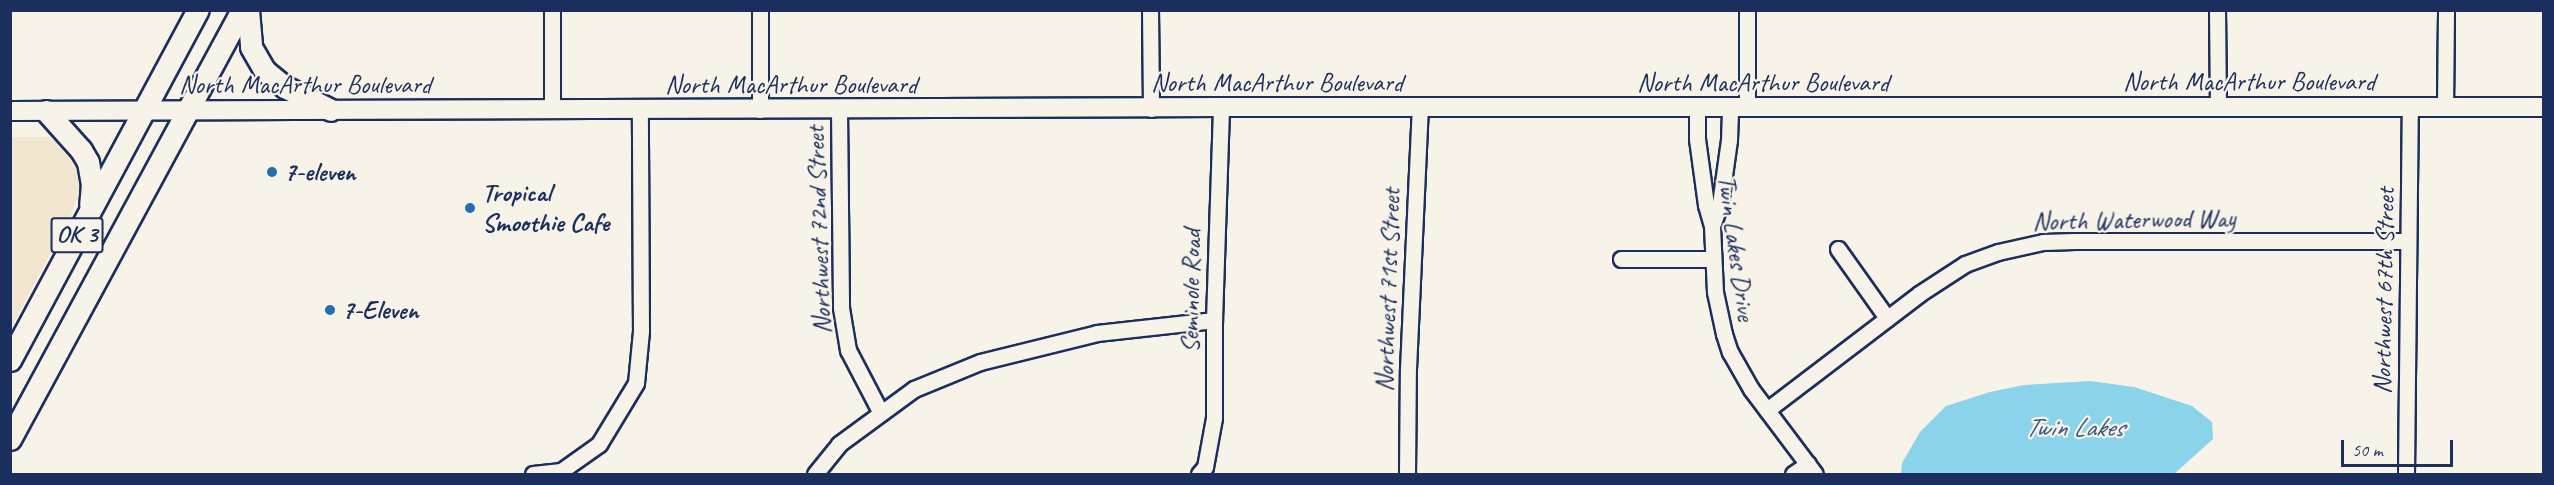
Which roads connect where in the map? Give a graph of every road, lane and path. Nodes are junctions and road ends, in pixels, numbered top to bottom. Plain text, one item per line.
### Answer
1 (198, 10) edge
2 (242, 10) edge
3 (248, 10) edge
4 (552, 10) edge
5 (760, 10) edge
6 (1150, 10) edge
7 (1747, 10) edge
8 (2217, 10) edge
9 (2446, 10) edge
10 (1221, 107) junction
11 (2544, 107) edge
12 (1420, 108) junction
13 (1697, 108) junction
14 (1738, 108) junction
15 (2218, 108) junction
16 (2410, 108) junction
17 (2445, 108) junction
18 (1151, 109) junction
19 (331, 110) junction
20 (552, 110) junction
21 (760, 110) junction
22 (839, 110) junction
23 (10, 111) edge
24 (46, 111) junction
25 (144, 111) junction
26 (189, 111) junction
27 (640, 111) junction
28 (90, 212) junction
29 (1712, 226) junction
30 (2409, 241) junction
31 (1838, 249) dead end
32 (1621, 259) dead end
33 (1713, 260) junction
34 (1887, 318) junction
35 (1214, 320) junction
36 (10, 360) edge
37 (1767, 410) junction
38 (881, 413) junction
39 (10, 440) edge
40 (1811, 469) edge
41 (533, 474) edge
42 (815, 474) edge
43 (1199, 474) edge
44 (1407, 474) edge
45 (1793, 474) edge
46 (2406, 474) edge

1 - 25 highway, OK 3
2 - 26 highway, OK 3
3 - 19 highway
4 - 20 street
5 - 21 street
6 - 18 street
7 - 14 street
8 - 15 street
9 - 17 street
10 - 12 main road, North MacArthur Boulevard
10 - 18 main road, North MacArthur Boulevard
10 - 35 street, Seminole Road
11 - 17 main road, North MacArthur Boulevard
12 - 13 main road, North MacArthur Boulevard
12 - 44 street, Northwest 71st Street
13 - 14 main road, North MacArthur Boulevard
13 - 29 street, Twin Lakes Drive
14 - 15 main road, North MacArthur Boulevard
14 - 29 street
15 - 16 main road, North MacArthur Boulevard
16 - 17 main road, North MacArthur Boulevard
16 - 30 street, Northwest 67th Street
18 - 22 main road, North MacArthur Boulevard
19 - 20 main road, North MacArthur Boulevard
19 - 26 main road, North MacArthur Boulevard
20 - 27 main road, North MacArthur Boulevard
21 - 22 main road, North MacArthur Boulevard
21 - 27 main road, North MacArthur Boulevard
22 - 38 street, Northwest 72nd Street
23 - 24 main road, North MacArthur Boulevard
24 - 25 main road, North MacArthur Boulevard
24 - 28 highway
25 - 26 main road, North MacArthur Boulevard
25 - 28 highway, OK 3
26 - 39 highway, OK 3
27 - 41 street
28 - 36 highway, OK 3
29 - 33 street, Twin Lakes Drive
30 - 34 street, North Waterwood Way
30 - 46 street, Northwest 67th Street
31 - 34 street
32 - 33 street
33 - 37 street, Twin Lakes Drive
34 - 37 street, North Waterwood Way
35 - 38 street
35 - 43 street, Seminole Road
37 - 40 street, Twin Lakes Drive
38 - 42 street
40 - 45 street

